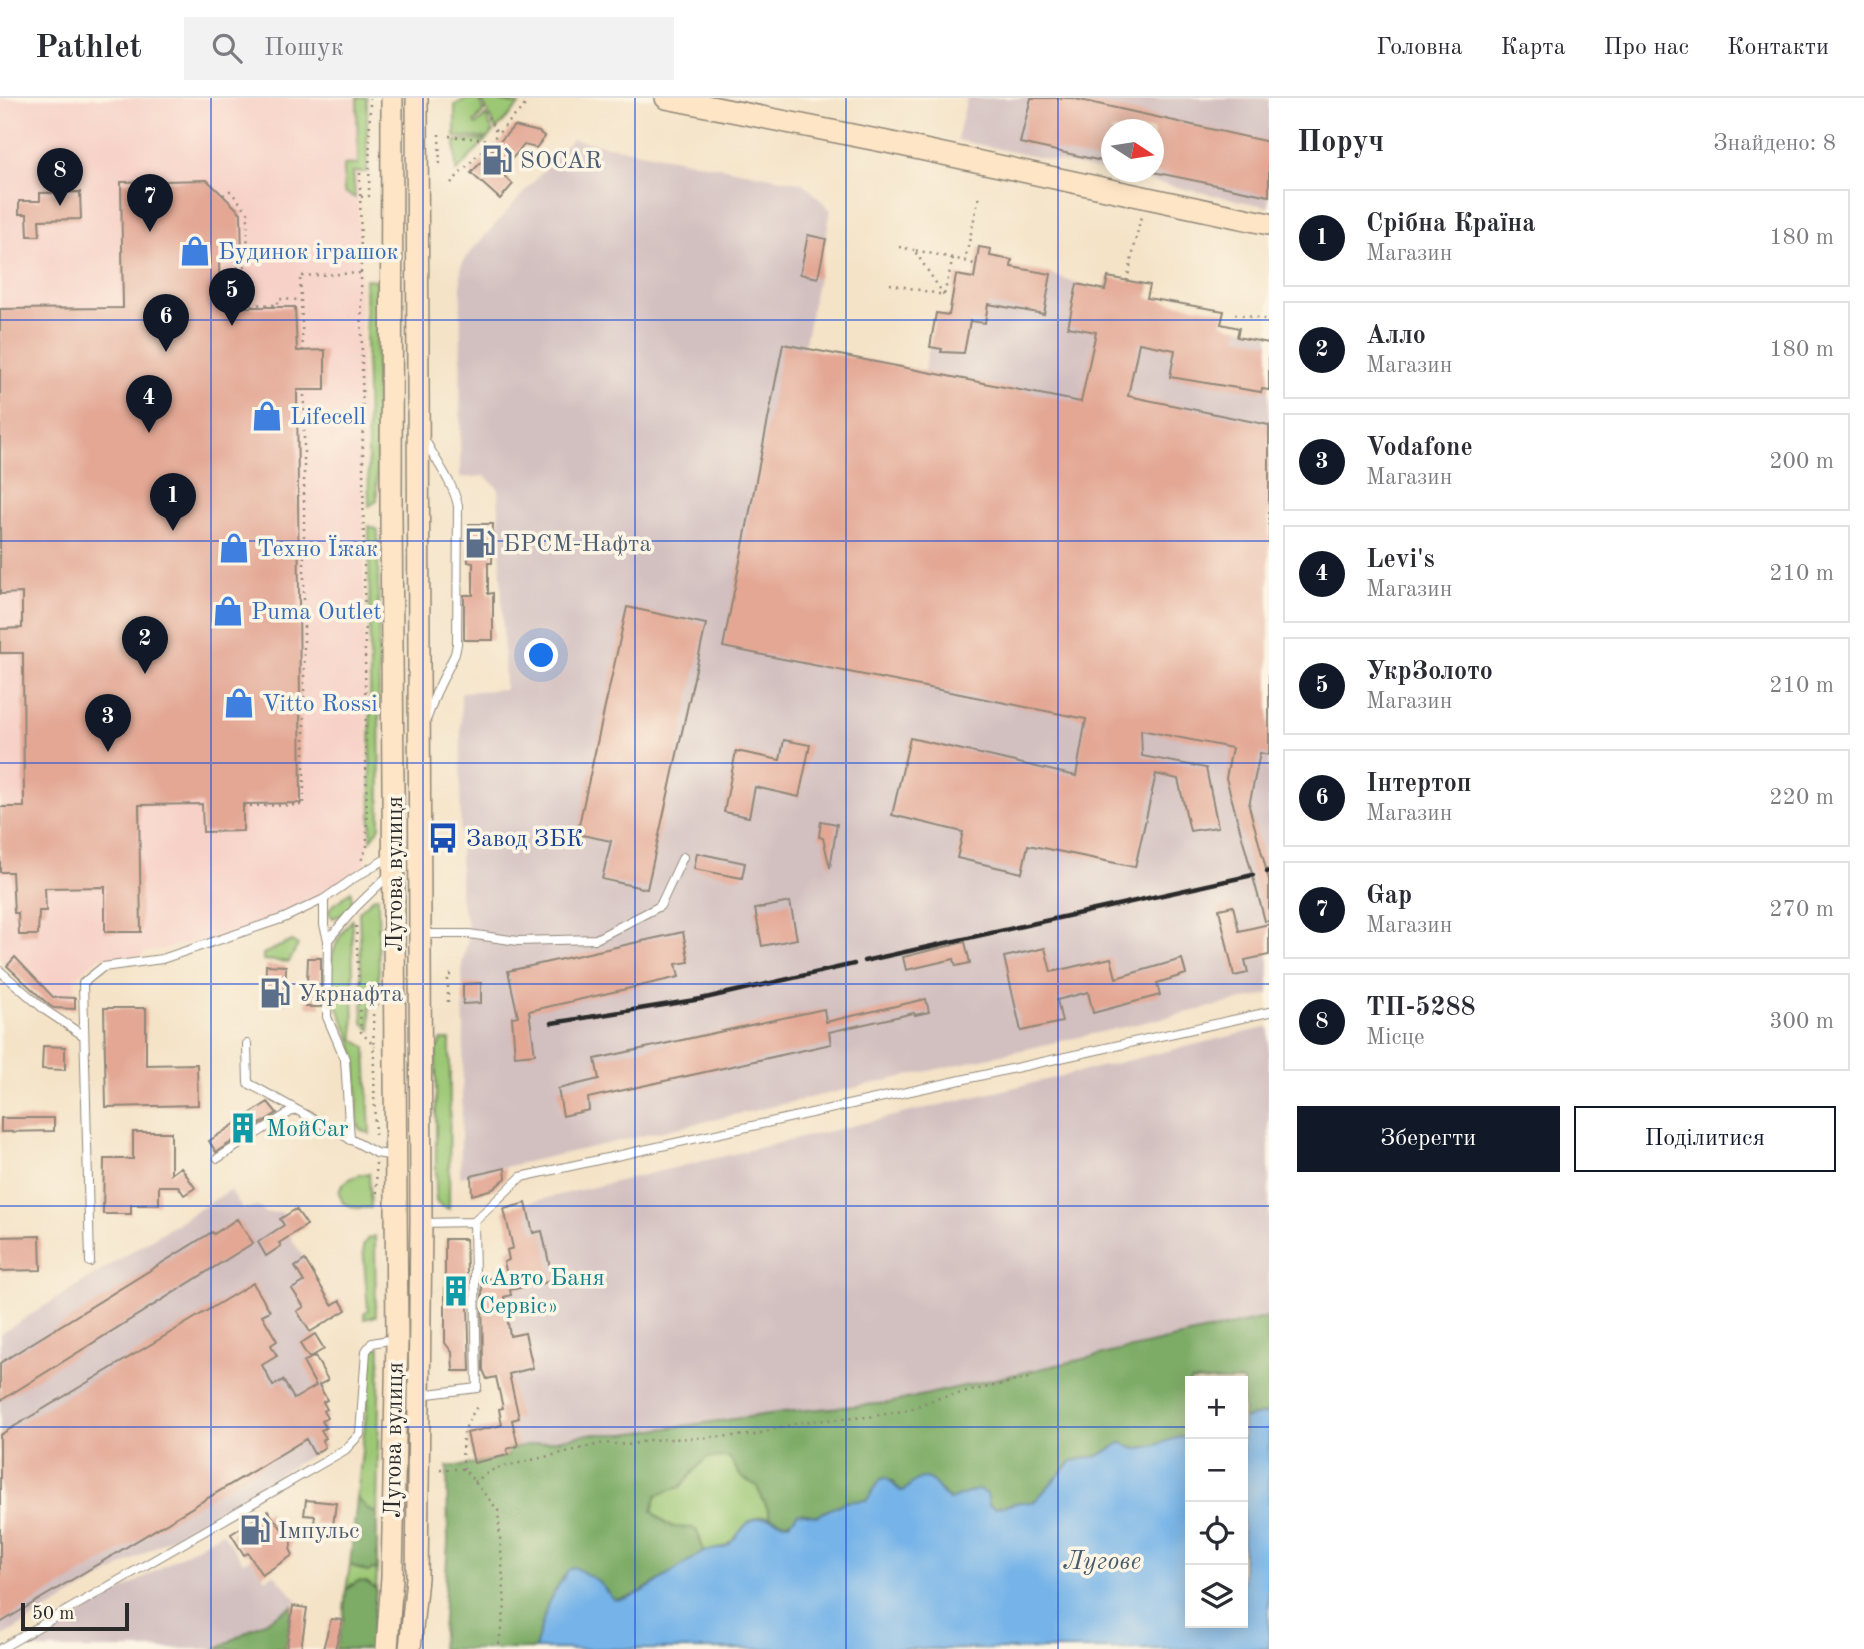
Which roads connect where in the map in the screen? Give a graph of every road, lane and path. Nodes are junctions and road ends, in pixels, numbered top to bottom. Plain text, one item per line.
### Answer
1 (370, 98) edge
2 (392, 98) edge
3 (417, 98) edge
4 (479, 98) edge
5 (666, 98) edge
6 (527, 103) dead end
7 (439, 134) dead end
8 (497, 134) junction
9 (449, 136) dead end
10 (491, 141) junction
11 (440, 169) dead end
12 (360, 173) dead end
13 (451, 183) dead end
14 (223, 195) dead end
15 (978, 196) dead end
16 (361, 197) junction
17 (1144, 198) junction
18 (1269, 225) edge
19 (899, 247) dead end
20 (914, 250) junction
21 (953, 258) junction
22 (965, 261) junction
23 (976, 265) dead end
24 (361, 273) junction
25 (1127, 281) dead end
26 (890, 284) dead end
27 (944, 295) junction
28 (301, 300) junction
29 (1235, 314) dead end
30 (1269, 320) edge
31 (303, 351) dead end
32 (304, 390) dead end
33 (417, 422) junction
34 (419, 741) junction
35 (243, 806) dead end
36 (683, 857) dead end
37 (394, 862) junction
38 (354, 878) junction
39 (324, 899) junction
40 (355, 908) junction
41 (421, 934) junction
42 (328, 940) junction
43 (0, 971) edge
44 (455, 975) dead end
45 (449, 1002) dead end
46 (373, 1007) dead end
47 (1269, 1012) edge
48 (374, 1034) dead end
49 (85, 1036) junction
50 (247, 1044) dead end
51 (375, 1047) dead end
52 (295, 1110) junction
53 (350, 1140) junction
54 (395, 1156) junction
55 (218, 1158) dead end
56 (474, 1222) junction
57 (421, 1223) junction
58 (90, 1262) dead end
59 (397, 1339) junction
60 (1029, 1378) dead end
61 (420, 1395) junction
62 (478, 1405) dead end
63 (440, 1469) dead end
64 (464, 1469) junction
65 (474, 1482) junction
66 (0, 1649) edge
67 (387, 1649) edge
68 (410, 1649) edge
69 (498, 1649) edge

1 - 16 path
2 - 37 main road, Лугова вулиця
3 - 33 main road, Лугова вулиця
4 - 8 path
5 - 17 main road
6 - 8 path
7 - 11 path
8 - 10 path
9 - 10 path
10 - 13 path
12 - 16 path
14 - 28 path
15 - 22 path
16 - 24 path
17 - 18 main road
17 - 25 path
19 - 20 path
20 - 21 path
20 - 27 path
21 - 22 path
21 - 27 path
22 - 23 path
24 - 28 path
24 - 38 path
26 - 27 path
28 - 31 path
29 - 30 path
32 - 35 path
33 - 34 main road, Лугова вулиця
33 - 34 lane
34 - 41 main road, Лугова вулиця
36 - 41 lane
37 - 38 lane
37 - 40 lane
37 - 54 main road, Лугова вулиця
38 - 39 lane
39 - 42 lane
39 - 49 lane
40 - 42 lane
40 - 51 path
41 - 57 main road, Лугова вулиця
42 - 53 lane
43 - 49 lane
44 - 45 path
46 - 48 path
47 - 56 lane
49 - 58 lane
50 - 52 lane
52 - 53 lane
52 - 55 lane
53 - 54 lane
54 - 59 main road, Лугова вулиця
56 - 57 lane
56 - 61 lane
57 - 61 main road, Лугова вулиця
59 - 66 lane
59 - 67 main road, Лугова вулиця
60 - 65 path
61 - 68 main road, Лугова вулиця
62 - 64 path
63 - 64 path
64 - 65 path
65 - 69 path

